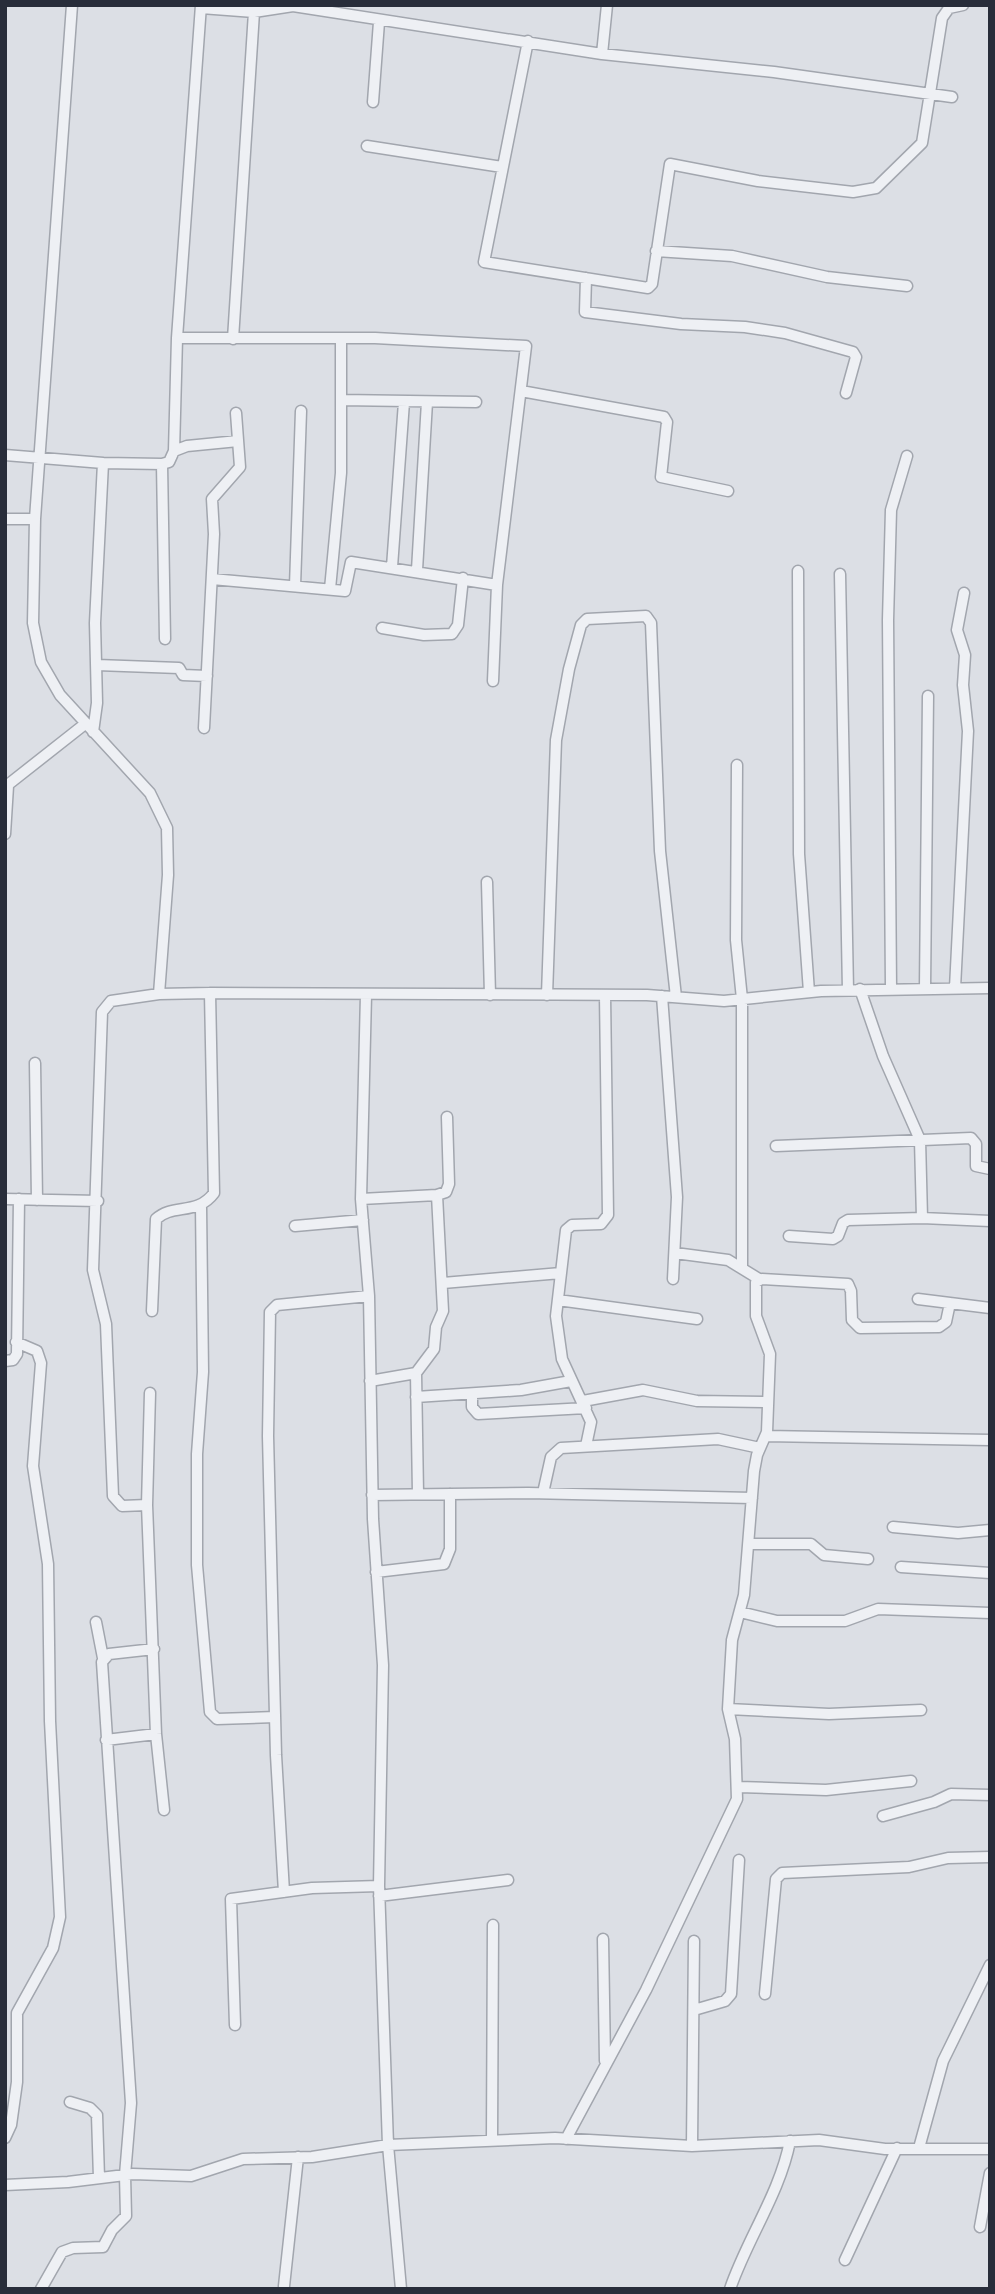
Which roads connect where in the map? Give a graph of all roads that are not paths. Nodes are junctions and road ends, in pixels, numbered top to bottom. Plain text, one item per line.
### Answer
1 (72, 5) edge
2 (607, 5) edge
3 (963, 5) edge
4 (201, 7) edge
5 (254, 12) junction
6 (379, 22) junction
7 (528, 41) junction
8 (602, 54) junction
9 (929, 95) junction
10 (952, 97) dead end
11 (373, 102) dead end
12 (367, 146) dead end
13 (502, 167) junction
14 (656, 251) junction
15 (586, 278) junction
16 (907, 286) dead end
17 (177, 338) junction
18 (341, 338) junction
19 (233, 339) junction
20 (522, 391) junction
21 (846, 393) dead end
22 (341, 400) junction
23 (404, 402) junction
24 (427, 402) junction
25 (475, 402) dead end
26 (301, 411) dead end
27 (236, 413) dead end
28 (238, 441) junction
29 (174, 451) junction
30 (5, 455) edge
31 (39, 456) junction
32 (907, 457) dead end
33 (103, 463) junction
34 (163, 464) junction
35 (728, 491) dead end
36 (5, 519) edge
37 (35, 519) junction
38 (392, 567) junction
39 (417, 570) junction
40 (798, 571) dead end
41 (840, 574) dead end
42 (463, 578) junction
43 (212, 579) junction
44 (497, 585) junction
45 (295, 586) junction
46 (330, 589) junction
47 (964, 593) dead end
48 (382, 628) dead end
49 (165, 639) dead end
50 (97, 665) junction
51 (207, 676) junction
52 (493, 681) dead end
53 (928, 696) dead end
54 (89, 728) junction
55 (204, 728) dead end
56 (737, 765) dead end
57 (6, 786) edge
58 (5, 834) edge
59 (487, 882) dead end
60 (891, 988) junction
61 (925, 988) junction
62 (955, 988) junction
63 (990, 988) edge
64 (860, 989) junction
65 (848, 990) junction
66 (809, 992) junction
67 (159, 993) junction
68 (210, 993) junction
69 (366, 995) junction
70 (490, 995) junction
71 (547, 995) junction
72 (605, 995) junction
73 (662, 996) junction
74 (676, 997) junction
75 (742, 999) junction
76 (35, 1063) dead end
77 (447, 1117) dead end
78 (920, 1140) junction
79 (776, 1146) dead end
80 (990, 1169) edge
81 (437, 1195) junction
82 (5, 1199) edge
83 (19, 1199) junction
84 (361, 1199) junction
85 (37, 1200) junction
86 (98, 1201) junction
87 (201, 1206) junction
88 (922, 1217) junction
89 (363, 1220) junction
90 (990, 1221) edge
91 (295, 1226) dead end
92 (789, 1236) dead end
93 (674, 1253) junction
94 (741, 1268) junction
95 (561, 1273) junction
96 (673, 1279) dead end
97 (759, 1279) junction
98 (443, 1283) junction
99 (369, 1296) junction
100 (918, 1299) dead end
101 (558, 1300) junction
102 (950, 1303) junction
103 (990, 1308) edge
104 (152, 1311) dead end
105 (697, 1319) dead end
106 (16, 1342) junction
107 (5, 1361) edge
108 (416, 1373) junction
109 (370, 1381) junction
110 (571, 1381) junction
111 (150, 1393) dead end
112 (472, 1394) junction
113 (416, 1397) junction
114 (767, 1402) junction
115 (584, 1404) junction
116 (766, 1436) junction
117 (990, 1440) edge
118 (586, 1446) junction
119 (760, 1448) junction
120 (542, 1493) junction
121 (418, 1494) junction
122 (450, 1494) junction
123 (372, 1495) junction
124 (752, 1498) junction
125 (147, 1505) junction
126 (894, 1527) dead end
127 (990, 1530) edge
128 (748, 1544) junction
129 (869, 1559) dead end
130 (901, 1567) dead end
131 (376, 1572) junction
132 (990, 1573) edge
133 (740, 1612) junction
134 (990, 1614) edge
135 (96, 1622) dead end
136 (154, 1649) junction
137 (103, 1658) junction
138 (728, 1709) junction
139 (922, 1710) dead end
140 (275, 1717) junction
141 (156, 1734) junction
142 (106, 1740) junction
143 (911, 1781) dead end
144 (738, 1787) junction
145 (990, 1795) edge
146 (164, 1810) dead end
147 (883, 1816) dead end
148 (990, 1857) edge
149 (739, 1860) dead end
150 (508, 1880) dead end
151 (379, 1891) junction
152 (284, 1892) junction
153 (493, 1925) dead end
154 (603, 1939) dead end
155 (694, 1941) dead end
156 (990, 1965) edge
157 (765, 1994) dead end
158 (694, 2010) junction
159 (235, 2025) dead end
160 (605, 2064) junction
161 (70, 2102) dead end
162 (5, 2138) edge
163 (566, 2139) junction
164 (492, 2141) junction
165 (790, 2141) junction
166 (388, 2145) junction
167 (692, 2146) junction
168 (897, 2148) junction
169 (919, 2148) junction
170 (990, 2148) edge
171 (298, 2157) junction
172 (990, 2173) edge
173 (125, 2175) junction
174 (99, 2178) junction
175 (6, 2183) edge
176 (980, 2227) dead end
177 (845, 2260) dead end
178 (284, 2286) dead end
179 (41, 2289) edge
180 (401, 2289) edge
181 (730, 2289) edge

1 - 31 street
2 - 8 street
3 - 9 street
4 - 5 street
4 - 17 street
5 - 6 street
5 - 19 street
6 - 7 street
6 - 11 street
7 - 8 street
7 - 13 street
8 - 9 street
9 - 10 street
9 - 14 street
12 - 13 street
13 - 15 street
14 - 15 street
14 - 16 street
15 - 21 street
17 - 19 street
17 - 29 street
18 - 19 street
18 - 20 street
18 - 22 street
20 - 35 street
20 - 44 street
22 - 23 street
22 - 46 street
23 - 24 street
23 - 38 street
24 - 25 street
24 - 39 street
26 - 45 street
27 - 28 street
28 - 29 street
28 - 43 street
29 - 34 street
30 - 31 street
31 - 33 street
31 - 37 street
32 - 60 street
33 - 34 street
33 - 50 street
34 - 49 street
36 - 37 street
37 - 54 street
38 - 39 street
38 - 46 street
39 - 42 street
40 - 66 street
41 - 65 street
42 - 44 street
42 - 48 street
43 - 45 street
43 - 51 street
44 - 52 street
45 - 46 street
47 - 62 street
50 - 51 street
50 - 54 street
51 - 55 street
53 - 61 street
54 - 57 street
54 - 67 street
56 - 75 street
57 - 58 street
59 - 70 street
60 - 61 street
60 - 64 street
61 - 62 street
62 - 63 street
64 - 65 street
64 - 78 street
65 - 66 street
66 - 75 street
67 - 68 street
67 - 86 street
68 - 69 street
68 - 87 street
69 - 70 street
69 - 84 street
70 - 71 street
71 - 72 street
71 - 74 street
72 - 73 street
72 - 95 street
73 - 74 street
73 - 93 street
74 - 75 street
75 - 94 street
76 - 85 street
77 - 81 street
78 - 79 street
78 - 80 street
78 - 88 street
81 - 84 street
81 - 98 street
82 - 83 street
83 - 85 street
83 - 106 street
84 - 89 street
85 - 86 street
86 - 125 street
87 - 104 street
87 - 140 street
88 - 90 street
88 - 92 street
89 - 91 street
89 - 99 street
93 - 94 street
93 - 96 street
94 - 97 street
95 - 98 street
95 - 101 street
97 - 102 street
97 - 114 street
98 - 108 street
99 - 109 street
99 - 140 street
100 - 102 street
101 - 105 street
101 - 110 street
102 - 103 street
106 - 107 street
106 - 162 street
108 - 109 street
108 - 113 street
109 - 123 street
110 - 112 street
110 - 115 street
111 - 125 street
112 - 113 street
112 - 115 street
113 - 121 street
114 - 115 street
114 - 116 street
115 - 118 street
116 - 117 street
116 - 119 street
118 - 119 street
118 - 120 street
119 - 124 street
120 - 122 street
120 - 124 street
121 - 122 street
121 - 123 street
122 - 131 street
123 - 131 street
124 - 128 street
125 - 136 street
126 - 127 street
128 - 129 street
128 - 133 street
130 - 132 street
131 - 151 street
133 - 134 street
133 - 138 street
135 - 137 street
136 - 137 street
136 - 141 street
137 - 142 street
138 - 139 street
138 - 144 street
140 - 152 street
141 - 142 street
141 - 146 street
142 - 173 street
143 - 144 street
144 - 160 street
145 - 147 street
148 - 157 street
149 - 158 street
150 - 151 street
151 - 152 street
151 - 166 street
152 - 159 street
153 - 164 street
154 - 160 street
155 - 158 street
156 - 169 street
158 - 167 street
160 - 163 street
161 - 174 street
163 - 164 street
163 - 167 street
164 - 166 street
165 - 167 street
165 - 168 street
165 - 181 street
166 - 171 street
166 - 180 street
168 - 169 street
168 - 177 street
169 - 170 street
171 - 173 street
171 - 178 street
172 - 176 street
173 - 174 street
173 - 179 street
174 - 175 street

